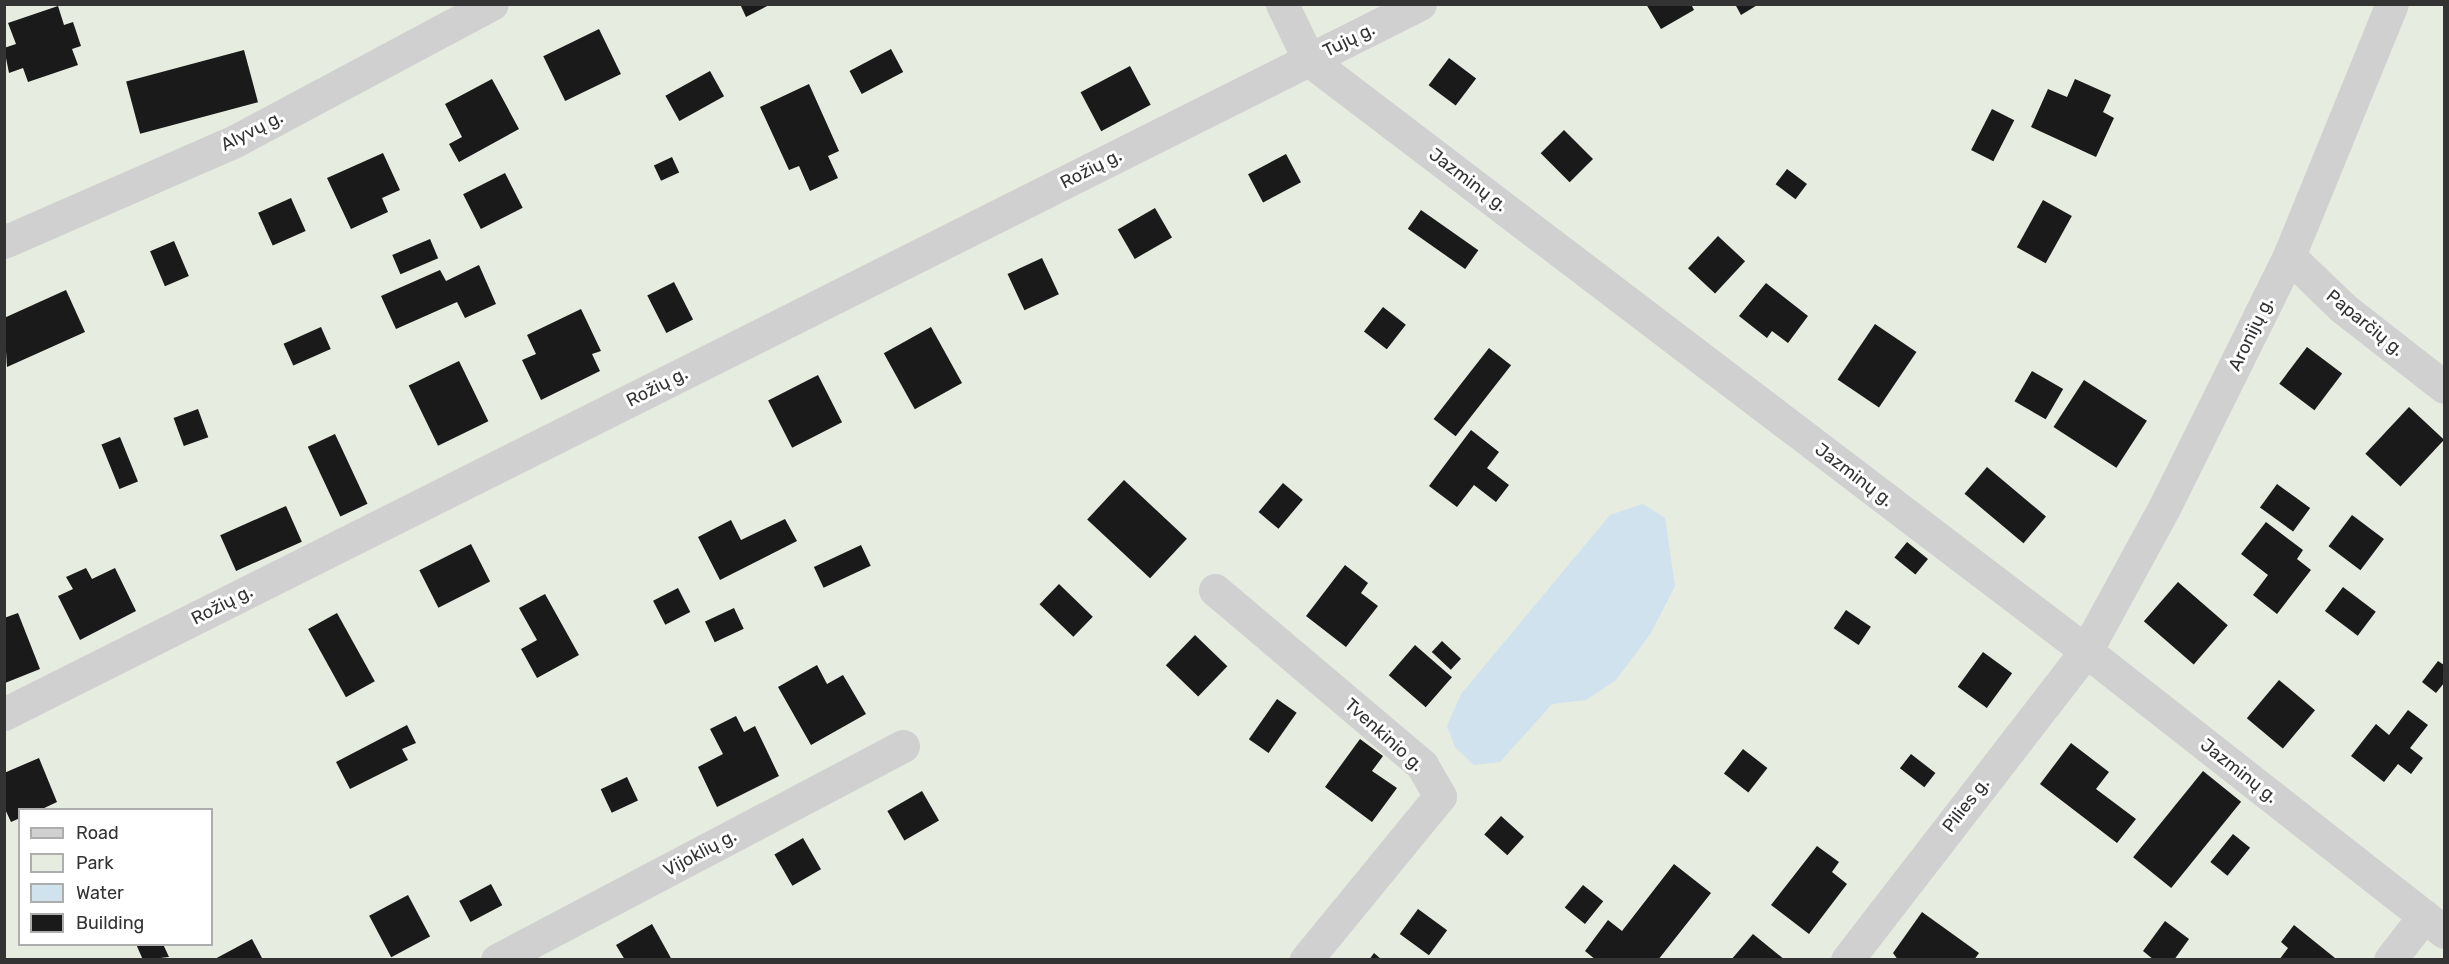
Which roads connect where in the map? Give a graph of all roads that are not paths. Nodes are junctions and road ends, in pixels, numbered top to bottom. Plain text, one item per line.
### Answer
1 (492, 4) edge
2 (1282, 4) edge
3 (1420, 4) edge
4 (2392, 4) edge
5 (1309, 60) junction
6 (4, 242) edge
7 (2289, 256) junction
8 (2445, 387) edge
9 (1215, 590) dead end
10 (2086, 651) junction
11 (4, 714) edge
12 (903, 746) dead end
13 (2434, 924) edge
14 (497, 960) edge
15 (1306, 960) edge
16 (1847, 960) edge
17 (2390, 960) edge

1 - 6 street, Alyvų g.
2 - 5 street, Jazminų g.
3 - 5 street, Tujų g.
4 - 7 street, Aronijų g.
5 - 10 street, Jazminų g.
5 - 11 street, Rožių g.
7 - 8 street, Paparčių g.
7 - 10 street, Aronijų g.
9 - 15 street, Tvenkinio g.
10 - 13 street, Jazminų g.
10 - 16 street, Pilies g.
12 - 14 street, Vijoklių g.
13 - 17 street

